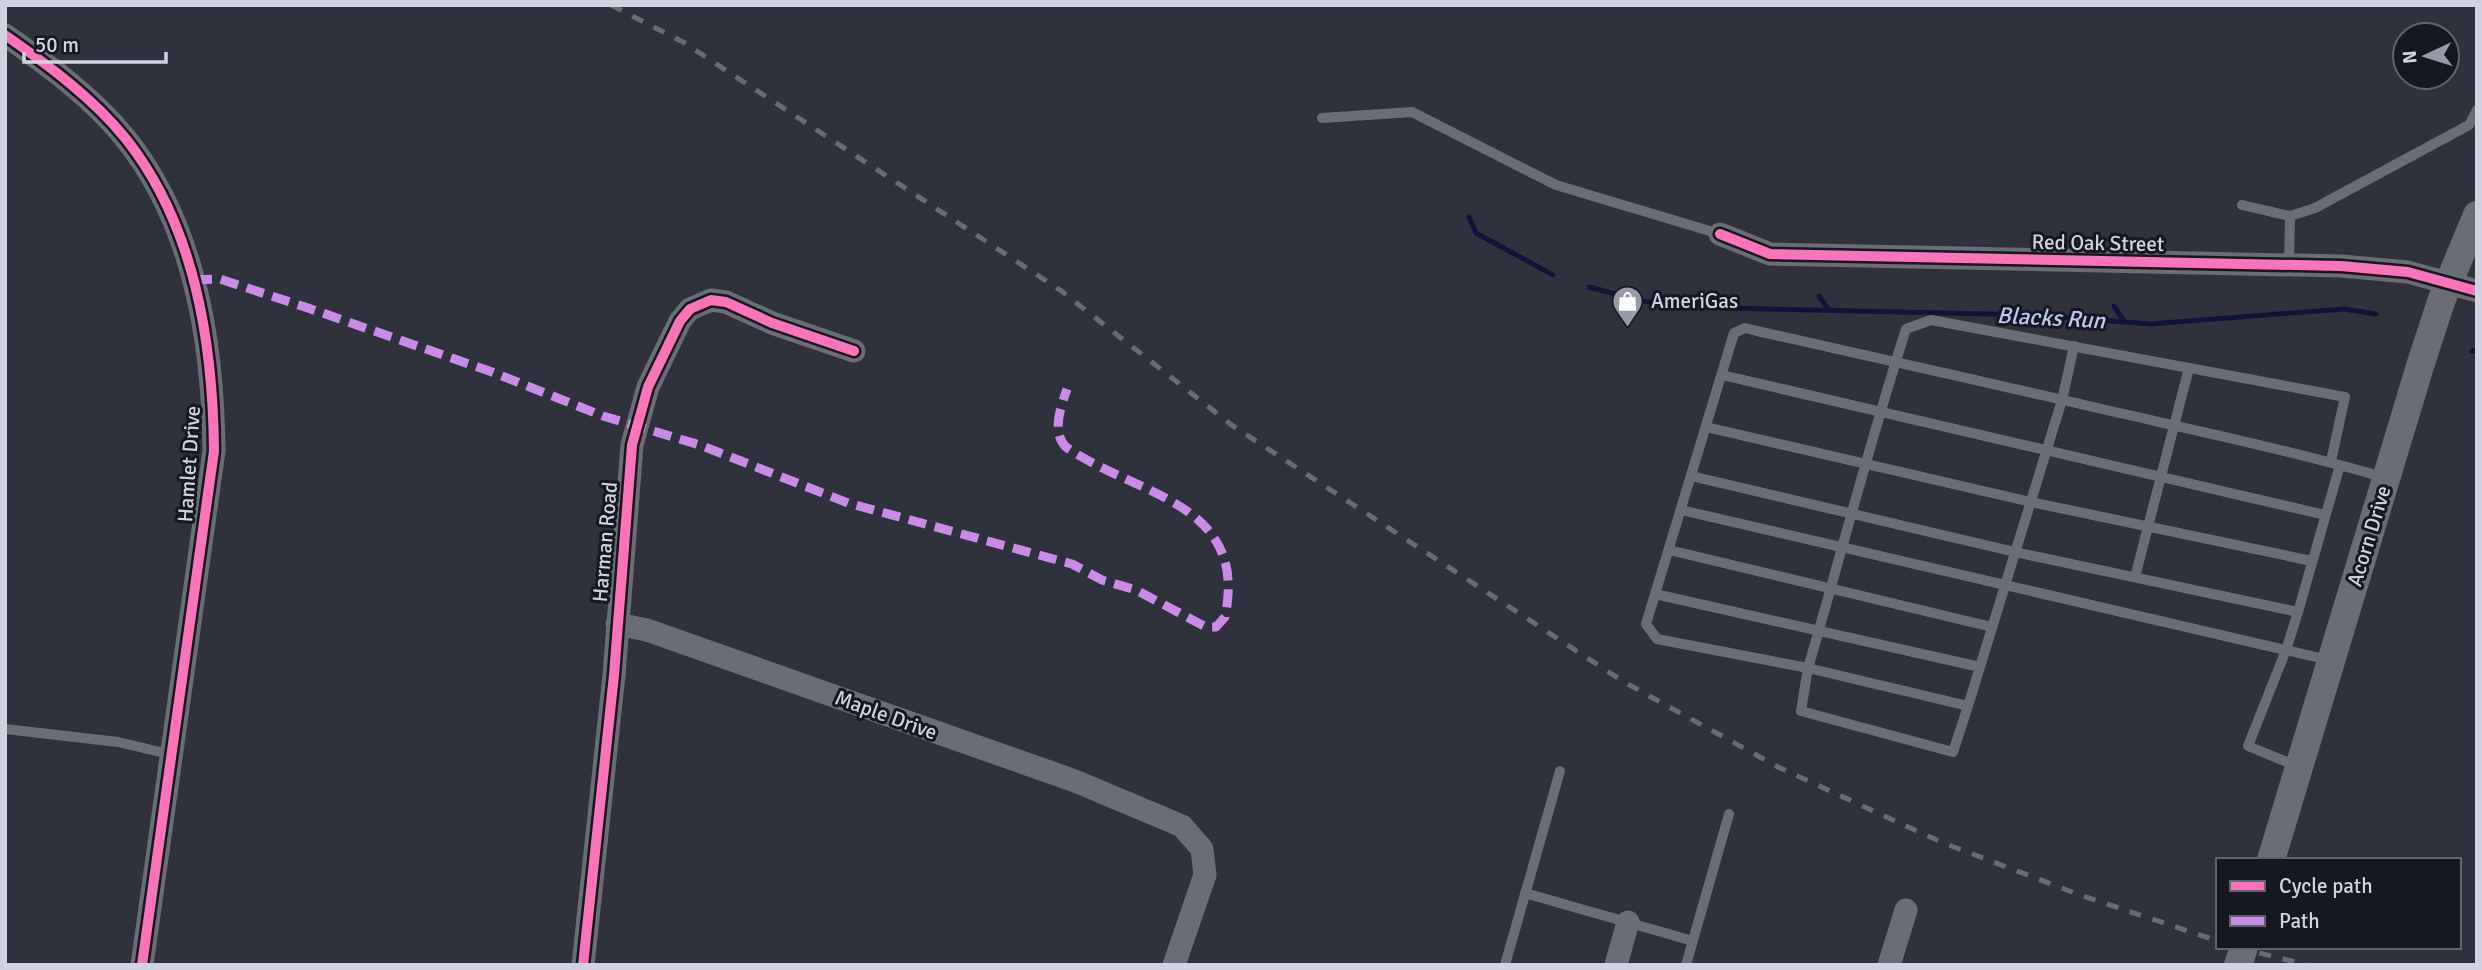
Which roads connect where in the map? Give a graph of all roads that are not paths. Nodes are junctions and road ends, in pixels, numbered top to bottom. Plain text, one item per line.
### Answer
1 (5, 35) edge
2 (2477, 110) edge
3 (1322, 118) dead end
4 (2473, 127) edge
5 (2242, 205) dead end
6 (2477, 215) edge
7 (2290, 216) junction
8 (1720, 234) joint
9 (2289, 265) junction
10 (2449, 282) junction
11 (2477, 291) edge
12 (2074, 346) junction
13 (854, 351) dead end
14 (1895, 362) junction
15 (2189, 368) junction
16 (1721, 375) junction
17 (2062, 400) junction
18 (1881, 412) junction
19 (2175, 426) junction
20 (1706, 427) junction
21 (2046, 450) junction
22 (2335, 463) junction
23 (1866, 464) junction
24 (1691, 476) junction
25 (2161, 477) junction
26 (2386, 478) junction
27 (2031, 502) junction
28 (1681, 510) junction
29 (1852, 514) junction
30 (2325, 515) junction
31 (2147, 526) junction
32 (1843, 547) junction
33 (1669, 550) junction
34 (2015, 552) junction
35 (2312, 561) junction
36 (2135, 578) junction
37 (2005, 585) junction
38 (1831, 588) junction
39 (1655, 594) junction
40 (2298, 612) junction
41 (617, 624) junction
42 (1992, 627) junction
43 (1819, 631) junction
44 (2286, 650) junction
45 (2331, 660) junction
46 (1980, 667) junction
47 (1808, 668) junction
48 (1968, 706) junction
49 (5, 729) edge
50 (173, 755) junction
51 (2299, 767) junction
52 (1560, 771) dead end
53 (1729, 814) dead end
54 (2272, 858) edge
55 (1525, 893) junction
56 (1906, 910) dead end
57 (1629, 922) junction
58 (1693, 941) junction
59 (142, 965) edge
60 (583, 965) edge
61 (1174, 965) edge
62 (1505, 965) edge
63 (1616, 965) edge
64 (1686, 965) edge
65 (1889, 965) edge

1 - 50 street, Hamlet Drive
2 - 4 lane
3 - 8 lane
4 - 7 lane
5 - 7 lane
6 - 10 street, Acorn Drive
7 - 9 lane
8 - 9 street, Red Oak Street
9 - 10 street, Red Oak Street
10 - 11 street, Red Oak Street
10 - 26 street, Acorn Drive
12 - 14 lane
12 - 15 lane
12 - 17 lane
13 - 41 street, Harman Road
14 - 16 lane
14 - 17 lane
14 - 18 lane
15 - 19 lane
15 - 22 lane
16 - 18 lane
16 - 20 lane
17 - 19 lane
17 - 21 lane
18 - 21 lane
18 - 23 lane
19 - 22 lane
19 - 25 lane
20 - 23 lane
20 - 24 lane
21 - 25 lane
21 - 27 lane
22 - 26 lane
22 - 30 lane
23 - 27 lane
23 - 29 lane
24 - 28 lane
24 - 29 lane
25 - 30 lane
25 - 31 lane
26 - 45 street, Acorn Drive
27 - 31 lane
27 - 34 lane
28 - 32 lane
28 - 33 lane
29 - 32 lane
29 - 34 lane
30 - 35 lane
31 - 35 lane
31 - 36 lane
32 - 37 lane
32 - 38 lane
33 - 38 lane
33 - 39 lane
34 - 36 lane
34 - 37 lane
35 - 40 lane
36 - 40 lane
37 - 42 lane
37 - 44 lane
38 - 42 lane
38 - 43 lane
39 - 43 lane
39 - 47 lane
40 - 44 lane
41 - 60 street, Harman Road
41 - 61 street, Maple Drive
42 - 46 lane
43 - 46 lane
43 - 47 lane
44 - 45 lane
44 - 51 lane
45 - 51 street, Acorn Drive
46 - 48 lane
47 - 48 lane
47 - 48 lane
49 - 50 lane
50 - 59 street, Hamlet Drive
51 - 54 street, Acorn Drive
52 - 55 lane
53 - 58 lane
55 - 57 lane
55 - 62 lane
56 - 65 street
57 - 58 lane
57 - 63 street
58 - 64 lane

